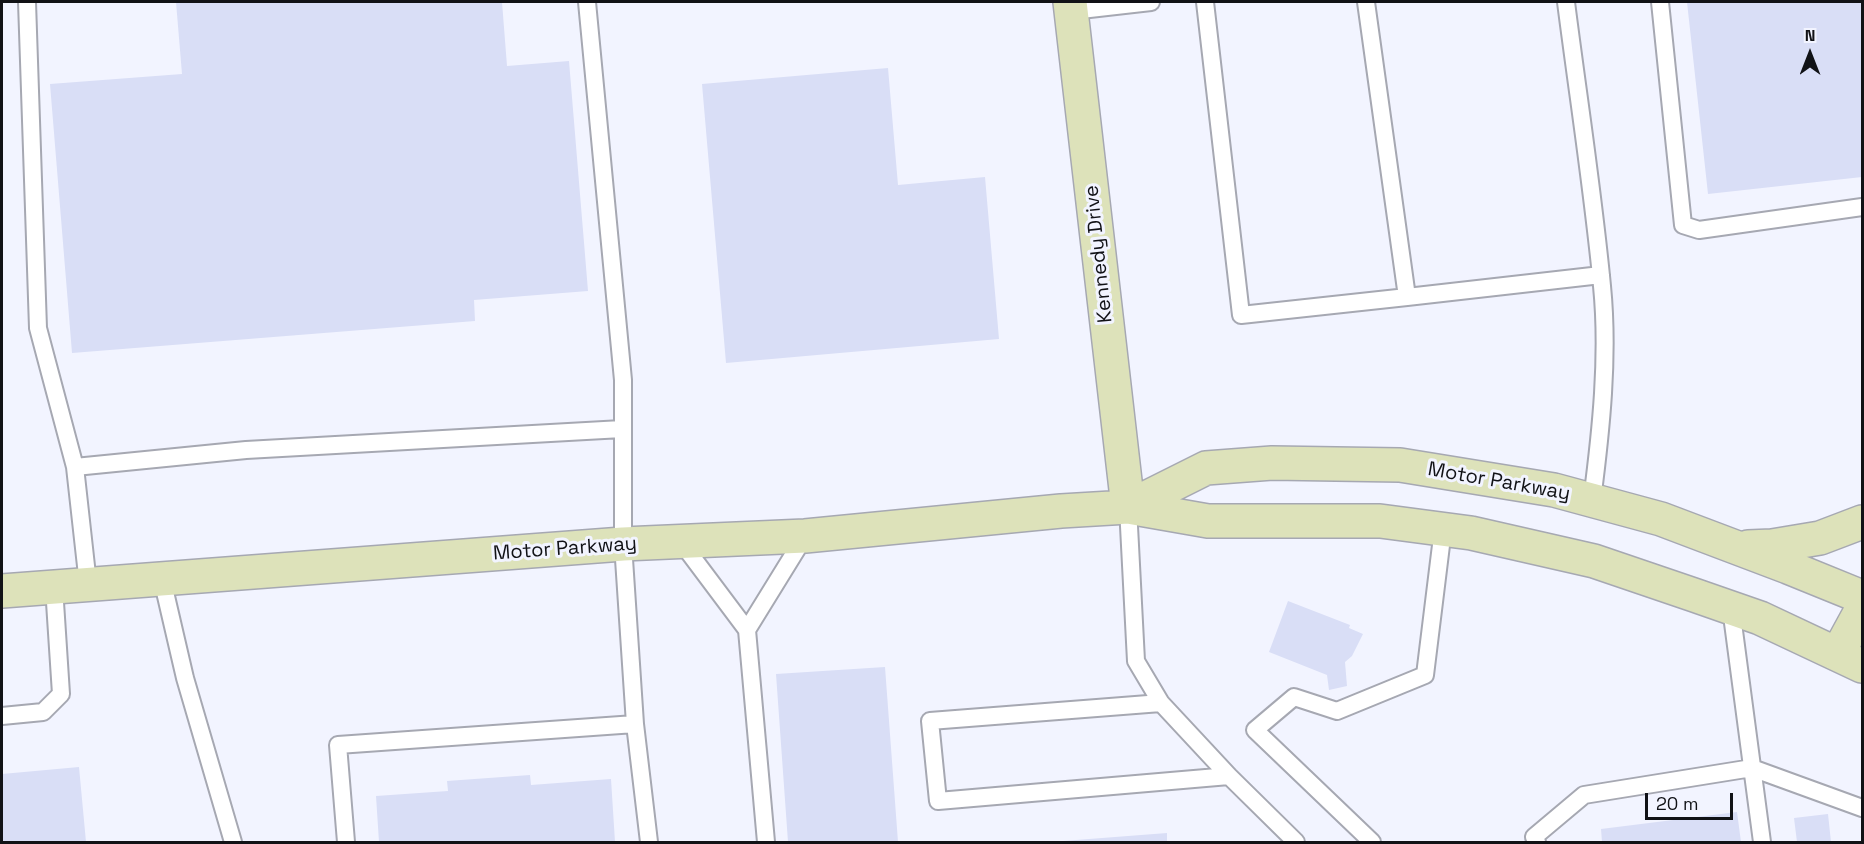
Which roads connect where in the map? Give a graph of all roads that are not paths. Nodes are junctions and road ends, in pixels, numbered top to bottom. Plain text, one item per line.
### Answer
1 (27, 2) edge
2 (588, 2) edge
3 (1151, 2) edge
4 (1205, 2) edge
5 (1366, 2) edge
6 (1566, 2) edge
7 (1660, 2) edge
8 (1071, 6) edge
9 (1863, 207) edge
10 (1601, 275) junction
11 (1407, 297) junction
12 (622, 429) junction
13 (75, 467) junction
14 (1592, 500) junction
15 (1128, 507) junction
16 (1863, 522) edge
17 (1443, 529) junction
18 (805, 536) junction
19 (681, 542) junction
20 (623, 544) junction
21 (1737, 547) junction
22 (162, 579) junction
23 (88, 584) junction
24 (2, 585) edge
25 (54, 587) junction
26 (2, 591) edge
27 (1863, 597) edge
28 (1731, 608) junction
29 (1863, 609) edge
30 (747, 630) junction
31 (1850, 660) edge
32 (1161, 703) junction
33 (2, 716) edge
34 (635, 724) junction
35 (1752, 768) junction
36 (1229, 776) junction
37 (1863, 808) edge
38 (233, 843) edge
39 (346, 843) edge
40 (649, 843) edge
41 (766, 843) edge
42 (1296, 843) edge
43 (1372, 843) edge
44 (1537, 843) edge
45 (1762, 843) edge

1 - 13 lane
2 - 12 lane
3 - 8 lane
4 - 11 lane
5 - 11 lane
6 - 10 lane
7 - 9 lane
8 - 15 main road, Kennedy Drive
10 - 11 lane
10 - 14 lane
12 - 13 lane
12 - 20 lane
13 - 23 lane
14 - 15 main road, Motor Parkway
14 - 21 main road, Motor Parkway
15 - 17 main road, Motor Parkway
15 - 18 main road, Motor Parkway
15 - 32 lane
16 - 21 main road
17 - 28 main road, Motor Parkway
17 - 43 lane
18 - 19 main road, Motor Parkway
18 - 30 lane
19 - 20 main road, Motor Parkway
19 - 30 lane
20 - 22 main road, Motor Parkway
20 - 34 lane
21 - 27 main road, Motor Parkway
22 - 23 main road, Motor Parkway
22 - 38 lane
23 - 25 main road, Motor Parkway
24 - 26 lane
25 - 26 main road, Motor Parkway
25 - 33 lane
28 - 31 main road, Motor Parkway
28 - 35 lane
29 - 31 main road
30 - 41 lane
32 - 36 lane
32 - 36 lane
34 - 39 lane
34 - 40 lane
35 - 37 lane
35 - 44 lane
35 - 45 lane
36 - 42 lane

